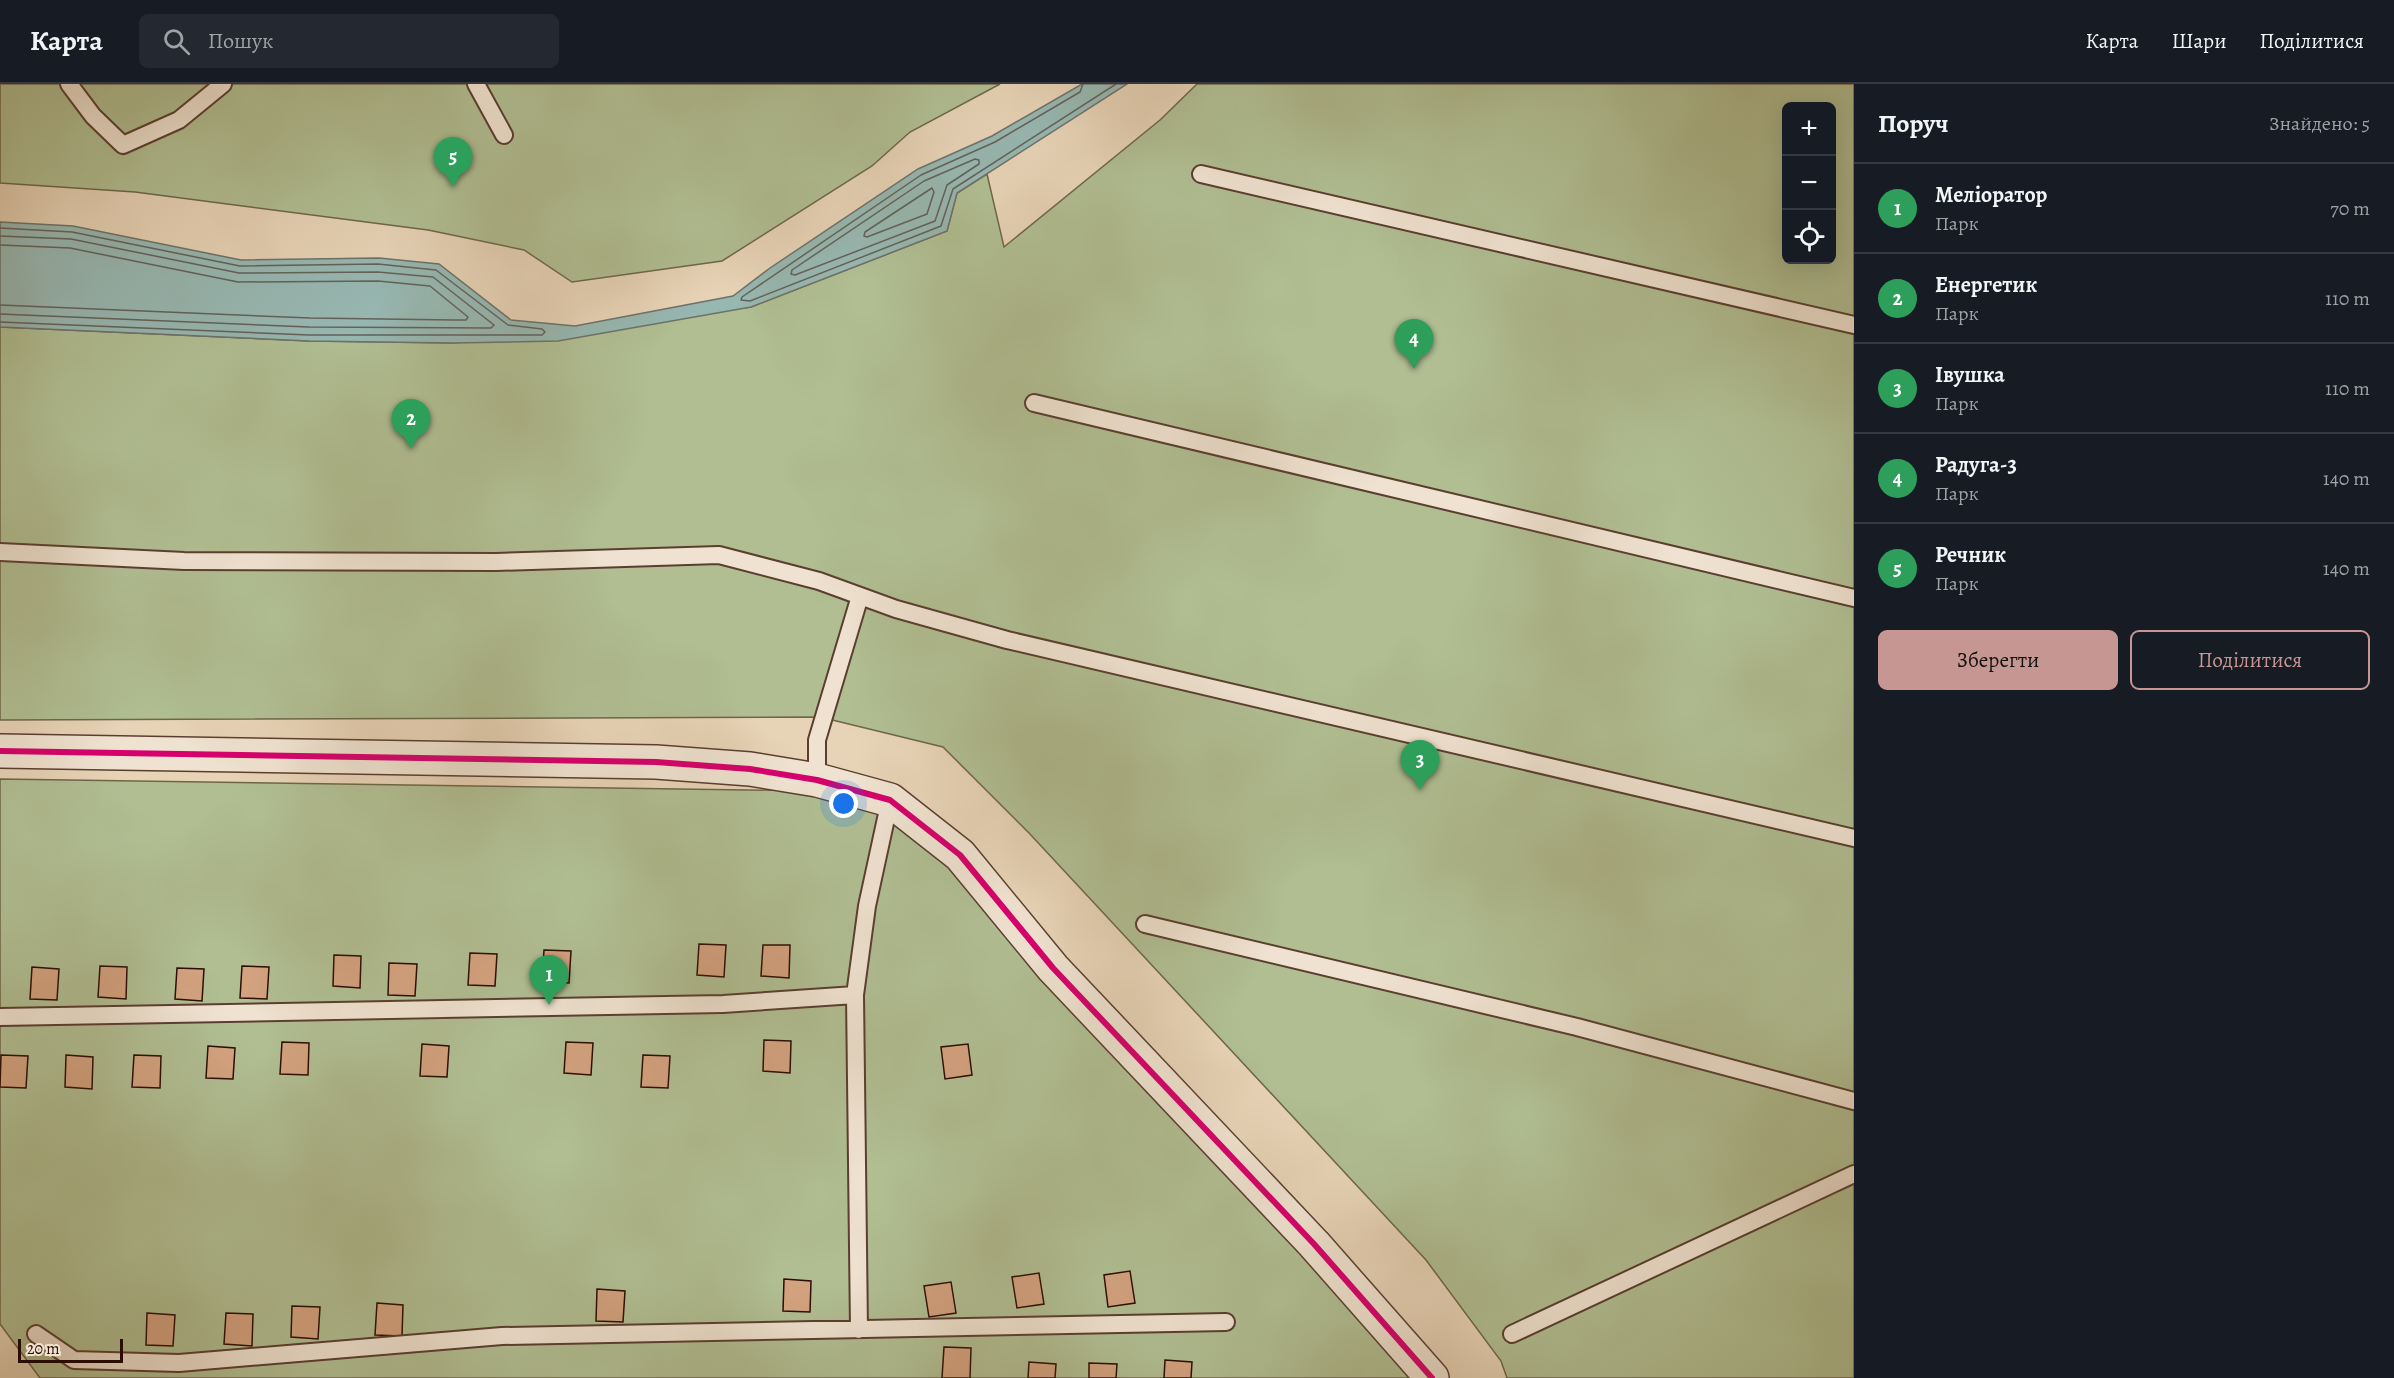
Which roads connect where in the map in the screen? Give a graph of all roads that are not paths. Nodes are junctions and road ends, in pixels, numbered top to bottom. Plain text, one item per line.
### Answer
1 (69, 84) edge
2 (223, 84) edge
3 (476, 84) edge
4 (504, 135) dead end
5 (1201, 174) dead end
6 (1854, 326) edge
7 (1034, 403) dead end
8 (0, 552) edge
9 (860, 596) junction
10 (1854, 598) edge
11 (0, 751) edge
12 (817, 780) junction
13 (890, 800) junction
14 (1854, 838) edge
15 (1145, 924) dead end
16 (855, 995) junction
17 (0, 1017) edge
18 (1854, 1101) edge
19 (1854, 1174) edge
20 (1226, 1322) dead end
21 (859, 1330) junction
22 (36, 1334) dead end
23 (1512, 1334) dead end
24 (1431, 1378) edge

1 - 2 lane
3 - 4 lane
5 - 6 lane
7 - 10 lane
8 - 9 lane
9 - 12 lane
9 - 14 lane
11 - 12 street
12 - 13 street
13 - 16 lane
13 - 24 street
15 - 18 lane
16 - 17 lane
16 - 21 lane
19 - 23 lane
20 - 21 lane
21 - 22 lane

